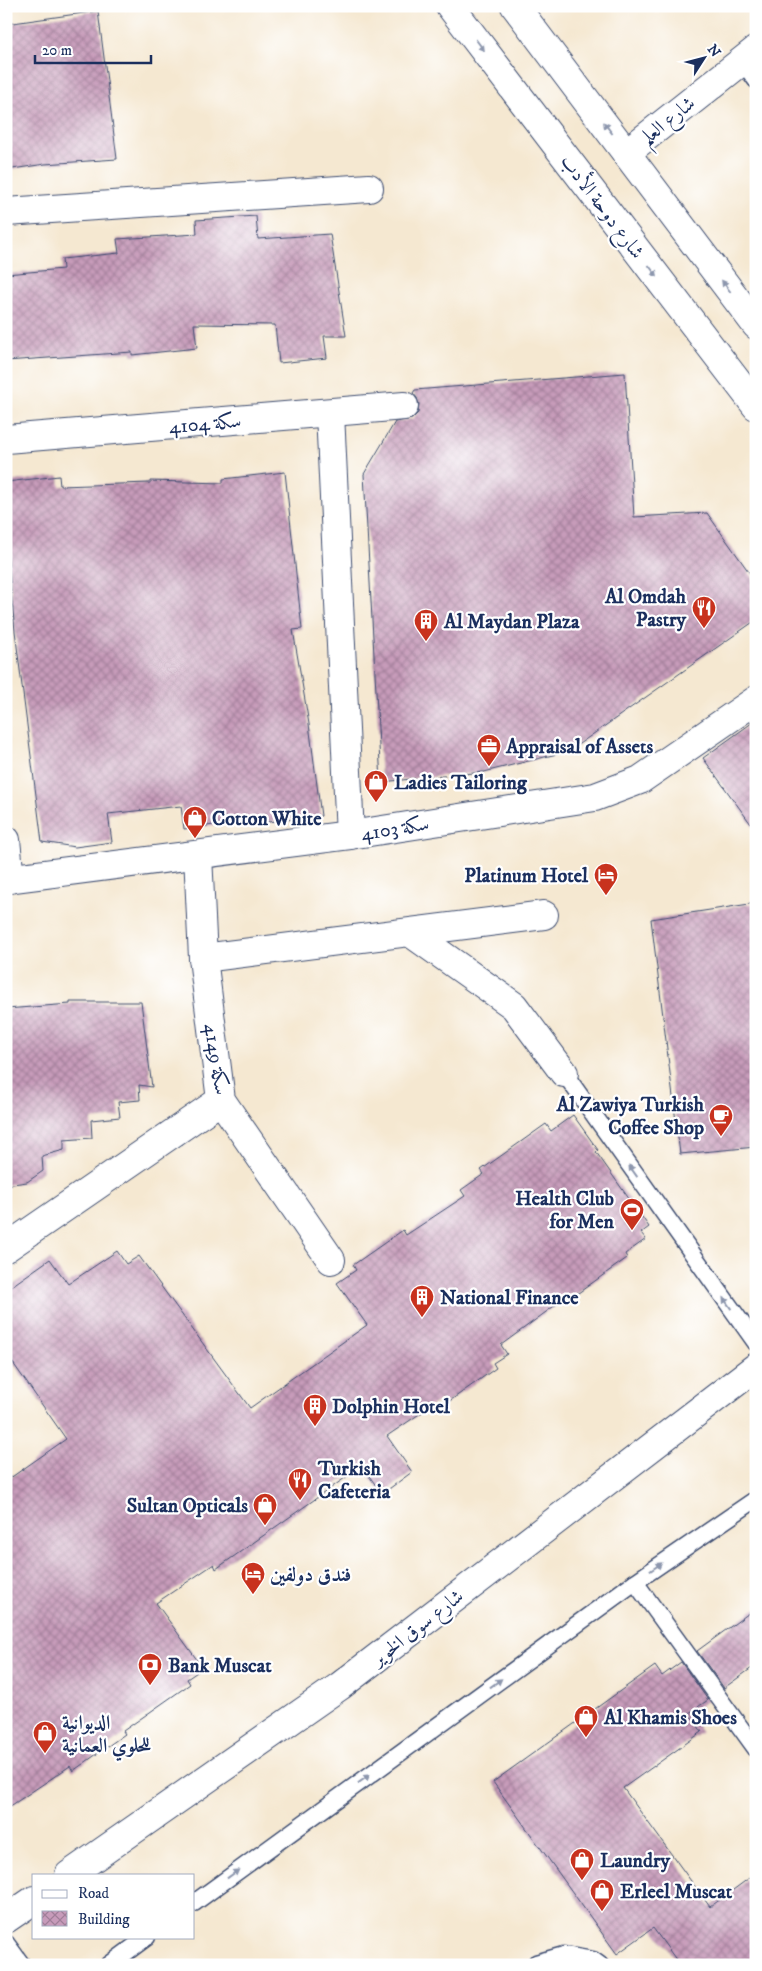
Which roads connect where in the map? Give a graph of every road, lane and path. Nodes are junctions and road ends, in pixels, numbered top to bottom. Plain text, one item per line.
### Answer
1 (450, 6) edge
2 (515, 6) edge
3 (751, 64) edge
4 (626, 153) junction
5 (369, 188) dead end
6 (6, 212) edge
7 (756, 325) edge
8 (404, 406) dead end
9 (756, 406) edge
10 (330, 413) junction
11 (6, 439) edge
12 (756, 700) edge
13 (350, 835) junction
14 (6, 840) edge
15 (198, 855) junction
16 (8, 879) edge
17 (544, 915) dead end
18 (411, 933) junction
19 (204, 958) junction
20 (564, 1073) joint
21 (221, 1100) junction
22 (6, 1248) edge
23 (331, 1260) dead end
24 (756, 1343) edge
25 (756, 1367) edge
26 (756, 1499) edge
27 (634, 1582) junction
28 (756, 1749) edge
29 (71, 1874) edge
30 (32, 1901) edge
31 (195, 1902) edge
32 (6, 1919) edge
33 (146, 1938) edge
34 (6, 1942) edge
35 (536, 1963) dead end
36 (22, 1965) edge
37 (109, 1965) edge
38 (600, 1965) edge

1 -> 9 street, شارع دوحة الأدب
4 -> 2 street
3 - 4 street, شارع العلم
7 -> 4 street
5 - 6 street
8 - 10 street, سكة 4104
10 - 11 street, سكة 4104
10 - 13 street
12 - 13 street, سكة 4103
13 - 15 street, سكة 4103
14 - 16 street
15 - 16 street, سكة 4103
15 - 19 street, سكة 4149
17 - 18 street
18 - 19 street
18 - 20 street
19 - 21 street, سكة 4149
24 -> 20 lane
21 - 22 street
21 - 23 street, سكة 4149
25 - 29 street, شارع سوق الخوير
27 -> 26 lane
27 - 28 lane
31 -> 27 lane
30 - 32 street
33 - 37 lane
34 - 36 lane
35 - 38 lane

